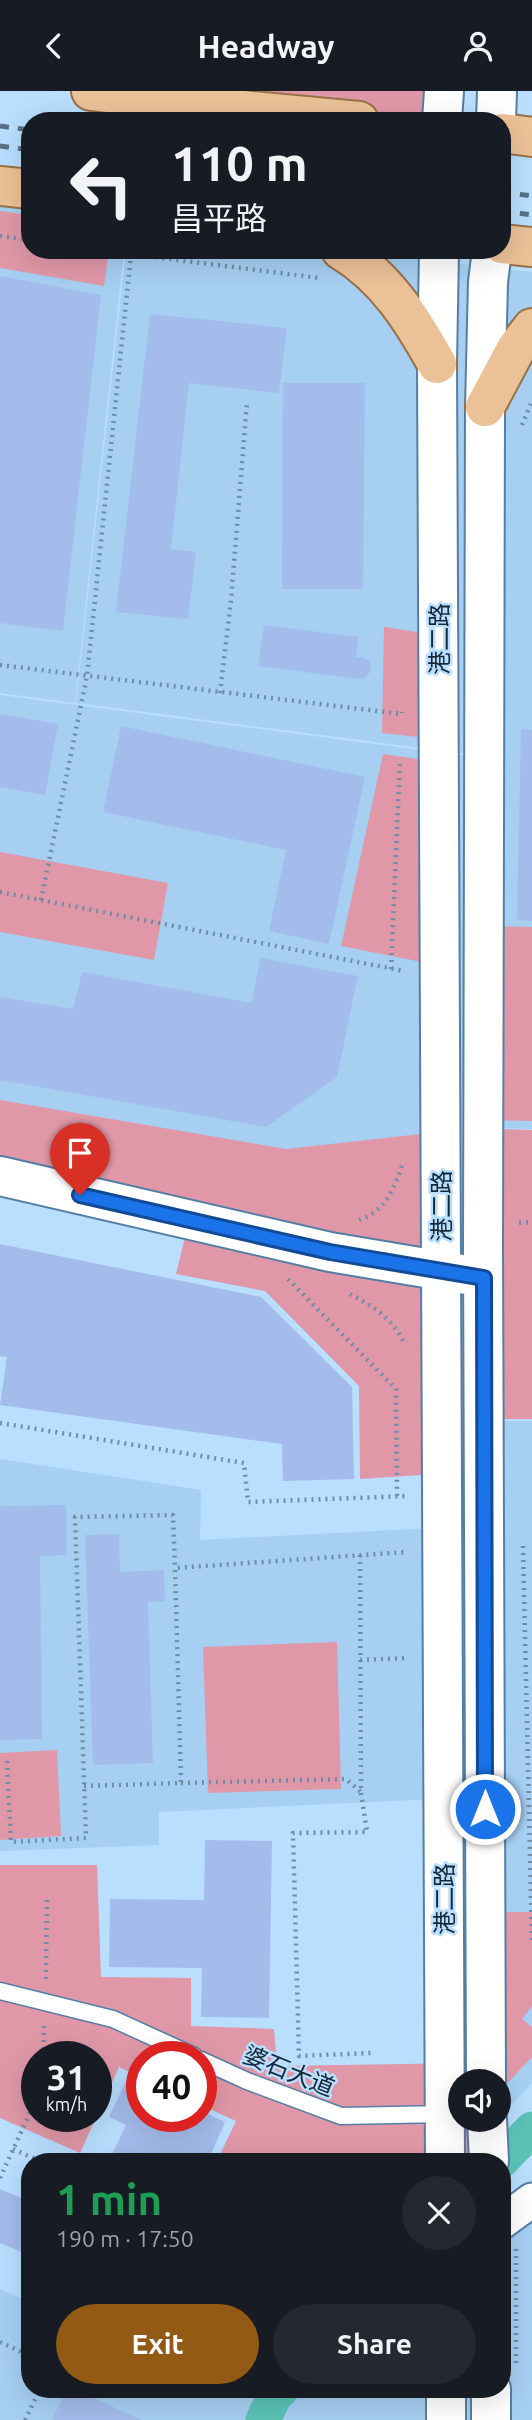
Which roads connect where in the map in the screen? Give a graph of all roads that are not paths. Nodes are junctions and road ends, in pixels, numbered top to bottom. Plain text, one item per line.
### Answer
1 (91, 91) edge
2 (291, 91) edge
3 (444, 91) edge
4 (497, 91) edge
5 (253, 111) junction
6 (264, 112) edge
7 (443, 112) edge
8 (496, 112) edge
9 (511, 134) edge
10 (532, 137) edge
11 (0, 186) edge
12 (21, 189) edge
13 (511, 245) edge
14 (532, 247) edge
15 (439, 259) edge
16 (491, 259) edge
17 (332, 264) edge
18 (532, 328) edge
19 (437, 363) junction
20 (485, 407) junction
21 (0, 1176) edge
22 (441, 1271) junction
23 (484, 1278) junction
24 (0, 1991) edge
25 (161, 2041) edge
26 (217, 2067) edge
27 (486, 2069) edge
28 (445, 2118) junction
29 (488, 2132) edge
30 (445, 2153) edge
31 (489, 2153) edge
32 (446, 2398) edge
33 (498, 2398) edge
34 (446, 2420) edge
35 (491, 2420) edge

1 - 5 main road
2 - 5 main road
3 - 7 street
4 - 8 street
5 - 6 main road
9 - 10 main road
11 - 12 main road
13 - 14 main road
15 - 19 street, 港二路
16 - 20 street, 港二路
17 - 19 main road
18 - 20 main road
19 - 22 street, 港二路
20 - 23 street, 港二路
21 - 22 street
22 - 23 street
22 - 28 street, 港二路
23 - 27 street, 港二路
24 - 25 lane
26 - 28 lane, 婆石大道
28 - 30 street, 港二路
29 - 31 street
32 - 34 street
33 - 35 street

